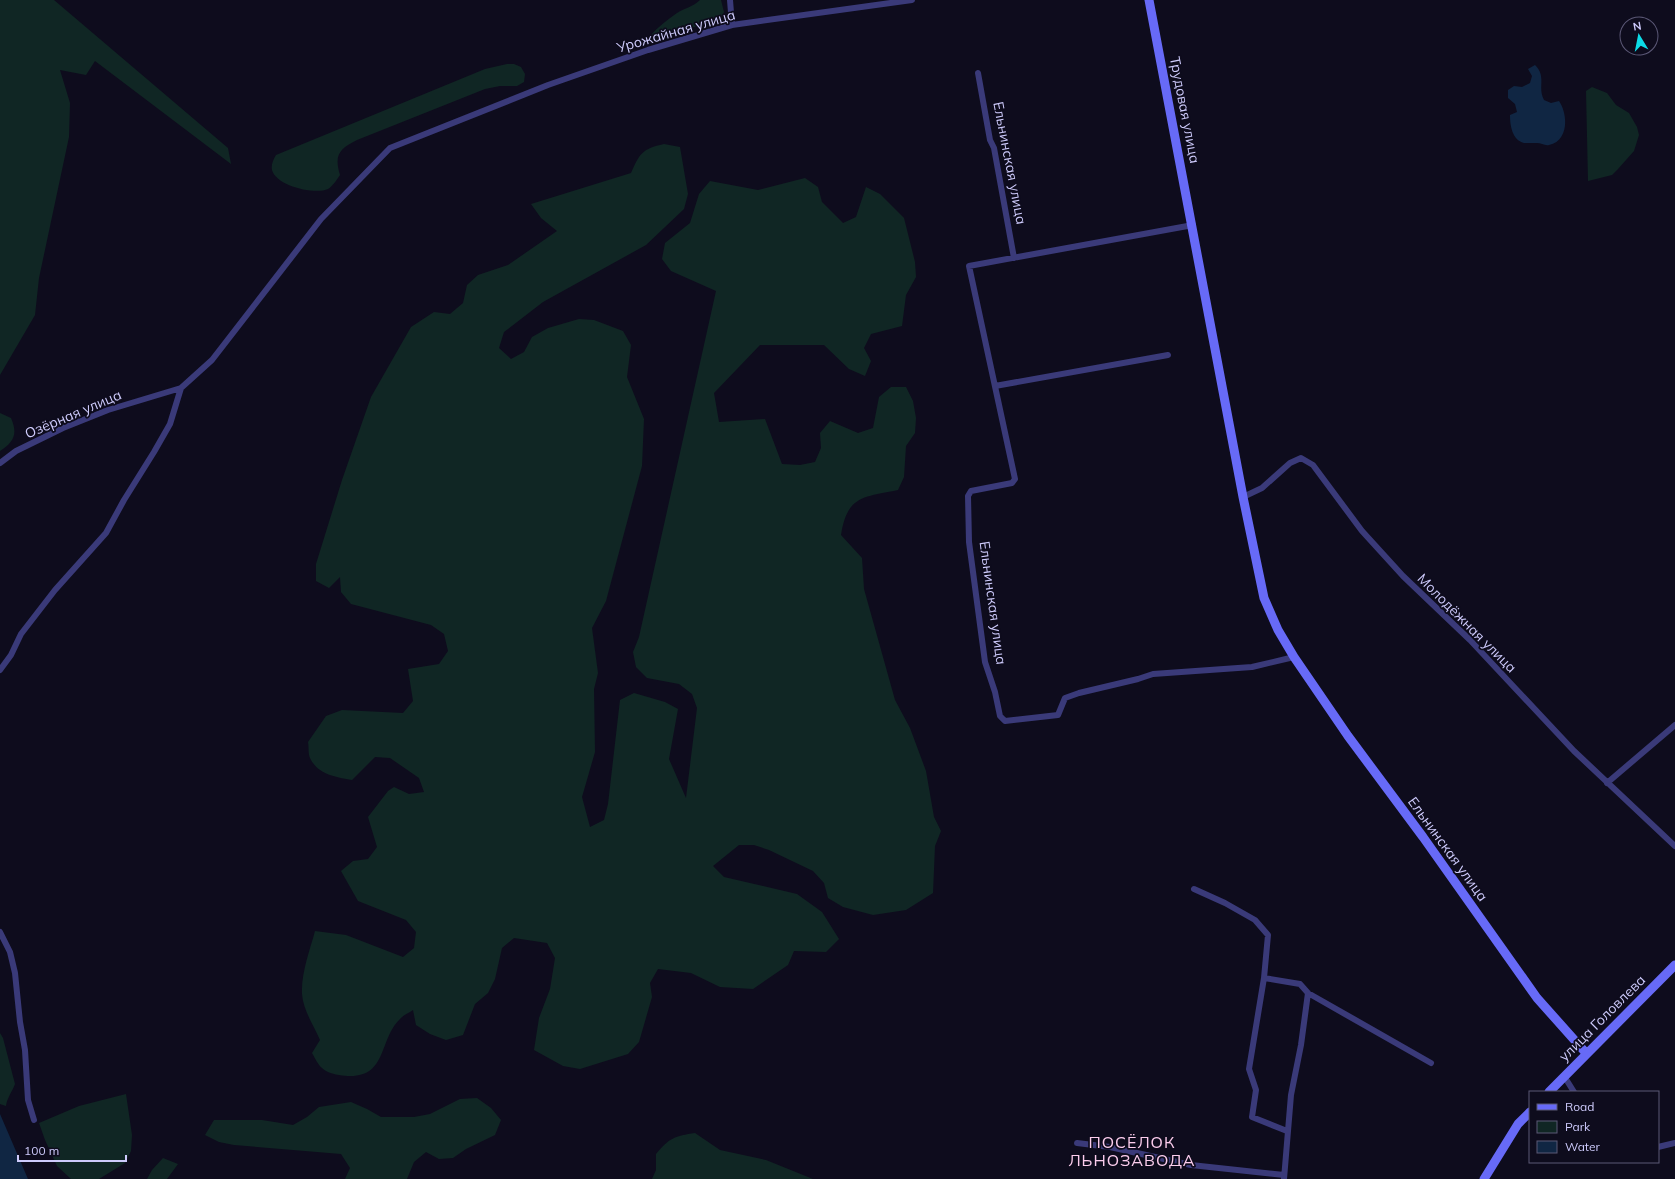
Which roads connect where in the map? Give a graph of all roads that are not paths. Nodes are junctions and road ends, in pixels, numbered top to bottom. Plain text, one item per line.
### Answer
1 (730, 0) edge
2 (912, 0) edge
3 (1149, 0) edge
4 (732, 25) junction
5 (978, 73) dead end
6 (1192, 225) junction
7 (1014, 258) junction
8 (1168, 355) dead end
9 (995, 386) junction
10 (181, 388) junction
11 (1238, 461) joint
12 (0, 463) edge
13 (1243, 497) junction
14 (1294, 657) junction
15 (0, 670) edge
16 (1675, 725) edge
17 (1607, 782) junction
18 (1675, 846) edge
19 (1194, 889) dead end
20 (0, 932) edge
21 (1675, 965) edge
22 (1264, 978) junction
23 (1308, 993) junction
24 (1586, 1053) junction
25 (1431, 1063) dead end
26 (1564, 1076) junction
27 (1550, 1091) edge
28 (1573, 1091) edge
29 (1529, 1113) edge
30 (34, 1120) dead end
31 (1287, 1131) junction
32 (1078, 1142) dead end
33 (1675, 1143) edge
34 (1659, 1147) edge
35 (1284, 1177) edge
36 (1484, 1179) edge

1 - 4 street
2 - 4 street, Урожайная улица
3 - 6 main road, Трудовая улица
4 - 10 street, Урожайная улица
5 - 7 street, Ельнинская улица
6 - 7 street, Ельнинская улица
6 - 11 main road, Трудовая улица
7 - 9 street, Ельнинская улица
8 - 9 street
9 - 14 street, Ельнинская улица
10 - 12 street, Озёрная улица
10 - 15 street
11 - 13 main road, Ельнинская улица
13 - 14 main road, Ельнинская улица
13 - 17 street, Молодёжная улица
14 - 24 main road, Ельнинская улица
16 - 17 street
17 - 18 street, Молодёжная улица
19 - 22 street
20 - 30 street
21 - 24 main road, улица Головлева
22 - 23 street
22 - 31 street
23 - 25 street
23 - 31 street
24 - 26 main road, улица Головлева
26 - 27 main road, улица Головлева
26 - 28 street
29 - 36 main road
31 - 35 street
32 - 35 street
33 - 34 street

